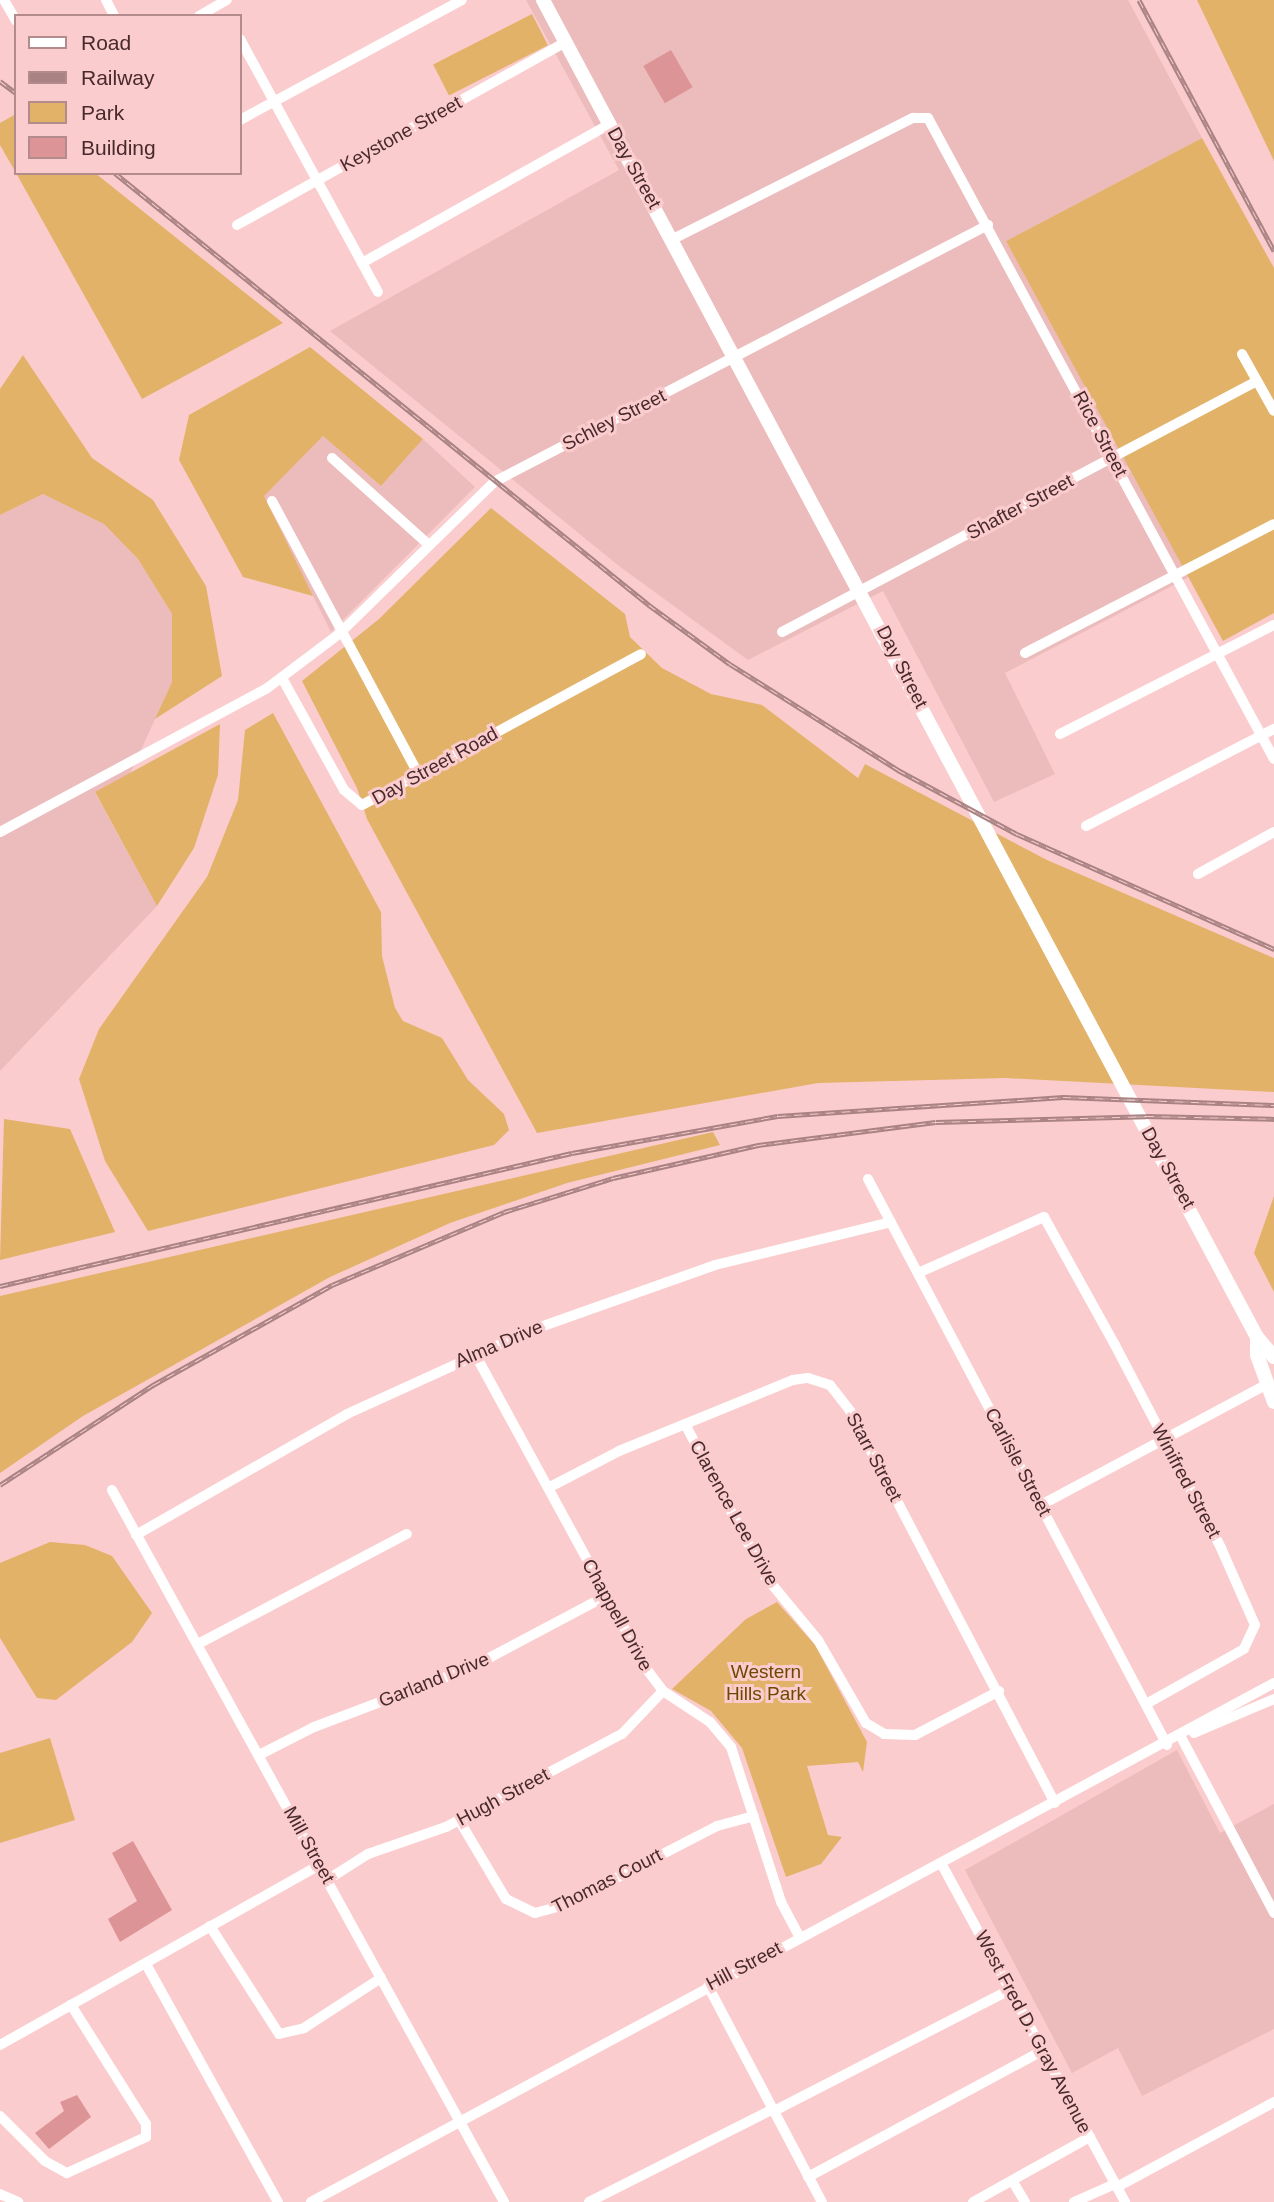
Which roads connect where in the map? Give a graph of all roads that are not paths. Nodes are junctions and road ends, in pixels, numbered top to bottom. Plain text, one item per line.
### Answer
1 (4, 0) edge
2 (462, 0) edge
3 (543, 0) edge
4 (222, 1) edge
5 (202, 14) edge
6 (14, 18) edge
7 (566, 42) junction
8 (242, 44) edge
9 (273, 101) junction
10 (242, 119) edge
11 (610, 124) junction
12 (317, 181) junction
13 (237, 225) dead end
14 (988, 225) junction
15 (673, 239) junction
16 (362, 263) junction
17 (378, 292) dead end
18 (1242, 354) dead end
19 (737, 358) junction
20 (1257, 381) junction
21 (1274, 411) edge
22 (332, 458) dead end
23 (1113, 458) junction
24 (272, 501) dead end
25 (1274, 524) edge
26 (428, 544) junction
27 (1176, 575) junction
28 (862, 590) junction
29 (1274, 625) edge
30 (341, 632) junction
31 (782, 632) dead end
32 (1025, 653) dead end
33 (641, 654) dead end
34 (1219, 655) junction
35 (283, 677) junction
36 (1274, 729) edge
37 (1060, 734) dead end
38 (1262, 736) junction
39 (1274, 759) edge
40 (419, 775) junction
41 (1086, 826) dead end
42 (0, 832) edge
43 (1274, 832) edge
44 (1198, 874) dead end
45 (868, 1179) dead end
46 (891, 1222) junction
47 (918, 1273) junction
48 (1257, 1337) junction
49 (475, 1354) junction
50 (1274, 1357) edge
51 (1268, 1384) junction
52 (1274, 1402) edge
53 (685, 1424) junction
54 (1164, 1438) junction
55 (548, 1488) junction
56 (112, 1490) dead end
57 (1041, 1505) junction
58 (407, 1534) dead end
59 (136, 1535) junction
60 (606, 1596) junction
61 (198, 1644) junction
62 (1274, 1683) edge
63 (663, 1691) junction
64 (999, 1691) junction
65 (1274, 1699) edge
66 (1146, 1704) junction
67 (1181, 1737) junction
68 (1167, 1745) junction
69 (259, 1755) junction
70 (1055, 1803) junction
71 (754, 1816) junction
72 (459, 1820) junction
73 (941, 1863) junction
74 (319, 1866) junction
75 (327, 1880) junction
76 (1274, 1913) edge
77 (210, 1926) junction
78 (800, 1937) junction
79 (146, 1964) junction
80 (381, 1978) junction
81 (708, 1986) junction
82 (1011, 1989) junction
83 (72, 2005) junction
84 (0, 2045) edge
85 (1044, 2050) junction
86 (1274, 2102) edge
87 (774, 2110) junction
88 (0, 2116) edge
89 (459, 2119) junction
90 (1090, 2137) junction
91 (808, 2177) junction
92 (1013, 2182) junction
93 (1116, 2185) junction
94 (0, 2194) edge
95 (18, 2202) edge
96 (278, 2202) edge
97 (311, 2202) edge
98 (504, 2202) edge
99 (589, 2202) edge
100 (821, 2202) edge
101 (973, 2202) edge
102 (1025, 2202) edge
103 (1074, 2202) edge
104 (1125, 2202) edge

1 - 6 street
2 - 9 street
3 - 7 main road, Day Street
4 - 5 street
7 - 11 main road, Day Street
7 - 12 street, Keystone Street
8 - 9 street
9 - 10 street
9 - 12 street
11 - 15 main road, Day Street
11 - 16 street
12 - 13 street, Keystone Street
12 - 16 street
14 - 15 street, Rice Street
14 - 19 street, Schley Street
14 - 23 street, Rice Street
15 - 19 main road, Day Street
16 - 17 street
18 - 20 street
19 - 26 street, Schley Street
19 - 28 main road, Day Street
20 - 21 street
20 - 23 street, Shafter Street
22 - 26 street
23 - 27 street, Rice Street
23 - 28 street, Shafter Street
24 - 30 street
25 - 27 street
26 - 30 street, Schley Street
27 - 32 street
27 - 34 street, Rice Street
28 - 31 street, Shafter Street
28 - 48 main road, Day Street
29 - 34 street
30 - 35 street, Schley Street
30 - 40 street
33 - 40 street, Day Street Road
34 - 37 street
34 - 38 street, Rice Street
35 - 40 street, Day Street Road
35 - 42 street
36 - 38 street
38 - 39 street, Rice Street
38 - 41 street
43 - 44 street
45 - 46 street, Carlisle Street
46 - 47 street, Carlisle Street
46 - 49 street, Alma Drive
47 - 54 street, Winifred Street
47 - 57 street, Carlisle Street
48 - 50 main road, Day Street
48 - 51 main road, Day Street
49 - 55 street, Chappell Drive
49 - 59 street, Alma Drive
51 - 52 main road, Day Street
51 - 54 street
53 - 55 street, Starr Street
53 - 64 street, Clarence Lee Drive
53 - 64 street, Starr Street
54 - 57 street
54 - 66 street, Winifred Street
55 - 60 street, Chappell Drive
56 - 59 street, Mill Street
57 - 66 street, Carlisle Street
58 - 61 street
59 - 61 street, Mill Street
60 - 63 street, Chappell Drive
60 - 69 street, Garland Drive
61 - 69 street, Mill Street
62 - 67 street, Hill Street
63 - 71 street, Chappell Drive
63 - 72 street, Hugh Street
64 - 70 street, Starr Street
65 - 67 street, Hill Street
66 - 68 street, Carlisle Street
67 - 68 street, Hill Street
67 - 76 street
68 - 70 street, Hill Street
69 - 74 street, Mill Street
70 - 73 street, Hill Street
71 - 72 street, Thomas Court
71 - 78 street, Chappell Drive
72 - 75 street, Hugh Street
73 - 78 street, Hill Street
73 - 82 street, West Fred D. Gray Avenue
74 - 75 street, Mill Street
74 - 77 street
75 - 80 street, Mill Street
77 - 79 street
77 - 80 street
78 - 81 street, Hill Street
79 - 83 street
79 - 96 street
80 - 89 street, Mill Street
81 - 87 street
81 - 89 street, Hill Street
82 - 85 street, West Fred D. Gray Avenue
82 - 87 street
83 - 84 street
83 - 88 street
85 - 90 street, West Fred D. Gray Avenue
85 - 91 street
86 - 93 street
87 - 91 street
87 - 99 street
89 - 97 street, Hill Street
89 - 98 street, Mill Street
90 - 92 street
90 - 93 street, West Fred D. Gray Avenue
91 - 100 street
92 - 101 street
92 - 102 street
93 - 103 street
93 - 104 street, West Fred D. Gray Avenue
94 - 95 street

